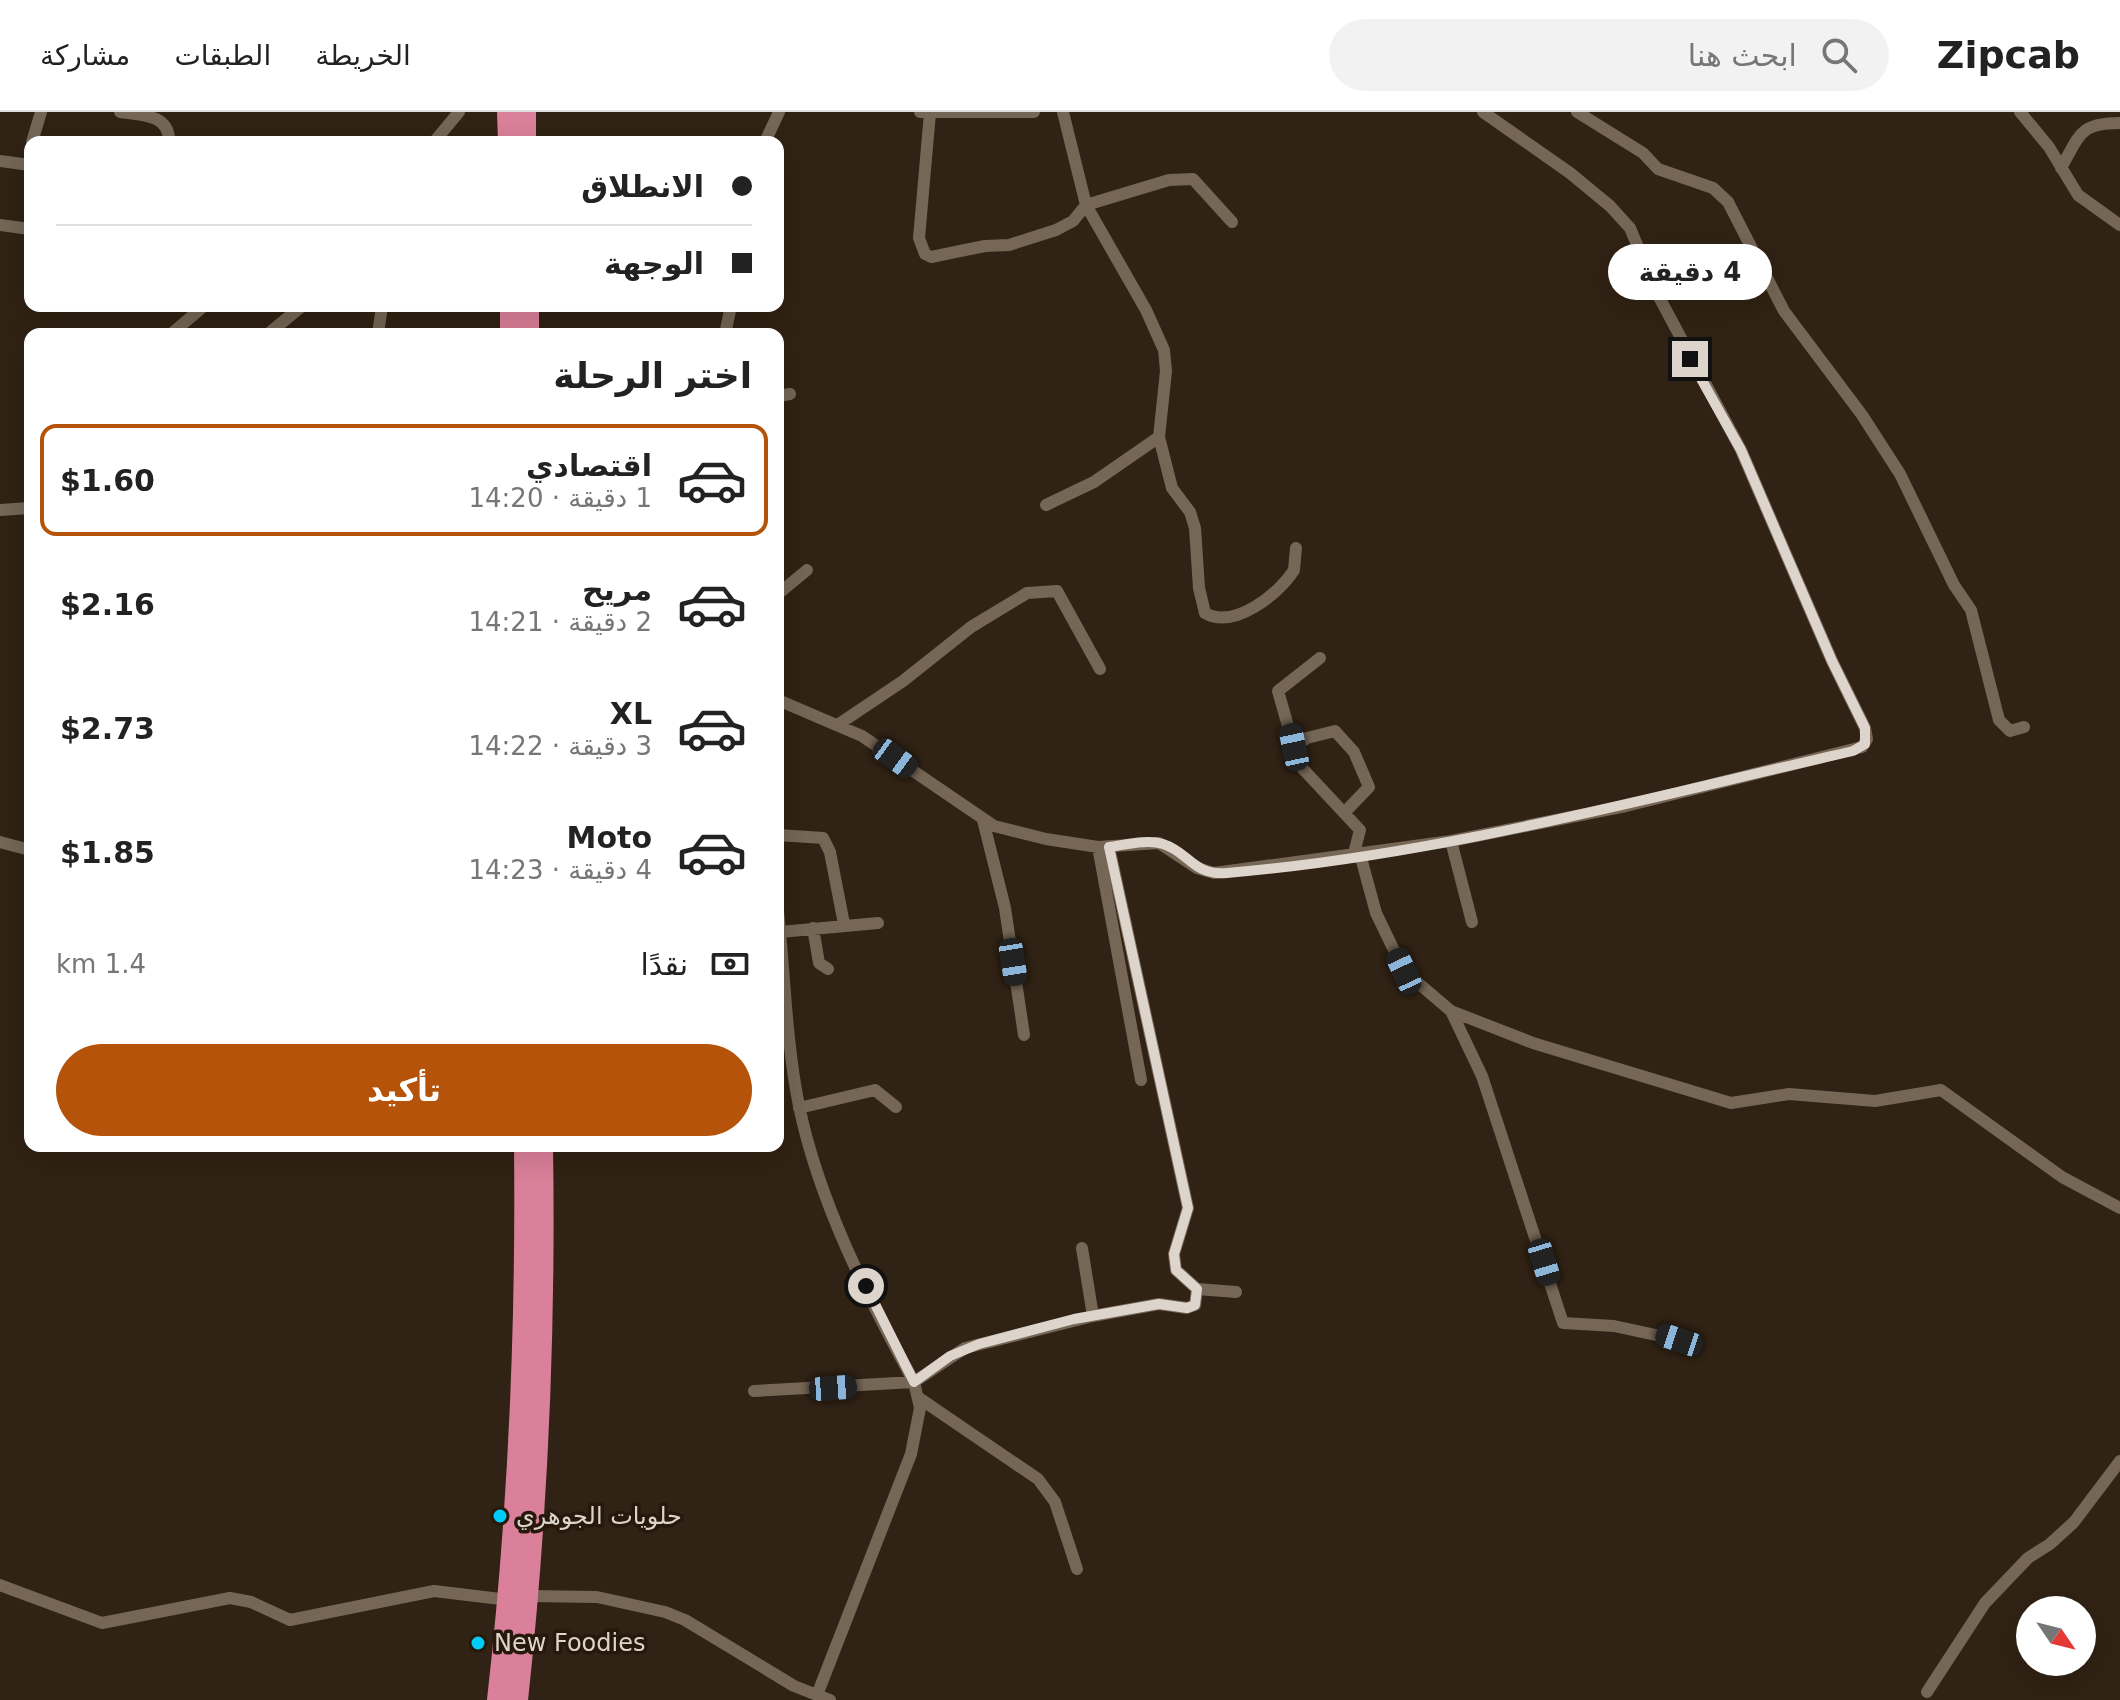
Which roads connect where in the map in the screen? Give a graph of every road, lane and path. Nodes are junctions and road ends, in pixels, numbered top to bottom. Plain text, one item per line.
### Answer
1 (41, 112) edge
2 (120, 112) edge
3 (459, 112) edge
4 (508, 112) edge
5 (525, 112) edge
6 (779, 112) edge
7 (920, 112) edge
8 (1034, 112) edge
9 (1063, 112) edge
10 (1483, 112) edge
11 (1577, 112) edge
12 (2020, 112) edge
13 (930, 113) edge
14 (2120, 123) edge
15 (34, 136) edge
16 (169, 136) edge
17 (439, 136) edge
18 (509, 136) edge
19 (525, 136) edge
20 (768, 136) edge
21 (0, 161) edge
22 (24, 163) edge
23 (2061, 168) junction
24 (1086, 205) junction
25 (1232, 222) dead end
26 (0, 225) edge
27 (2120, 225) edge
28 (24, 228) edge
29 (197, 312) edge
30 (295, 312) edge
31 (178, 328) edge
32 (275, 328) edge
33 (1159, 437) junction
34 (1046, 505) dead end
35 (24, 508) edge
36 (0, 510) edge
37 (1296, 548) dead end
38 (807, 570) dead end
39 (784, 589) edge
40 (1320, 658) dead end
41 (1100, 669) dead end
42 (784, 702) edge
43 (839, 724) junction
44 (2024, 727) dead end
45 (1294, 747) junction
46 (1344, 813) junction
47 (983, 820) junction
48 (784, 835) edge
49 (1451, 841) junction
50 (0, 842) edge
51 (1103, 847) junction
52 (24, 848) edge
53 (1356, 856) junction
54 (1472, 922) dead end
55 (878, 923) dead end
56 (844, 924) junction
57 (813, 928) junction
58 (784, 932) edge
59 (828, 969) dead end
60 (1451, 1011) junction
61 (784, 1017) edge
62 (1024, 1035) dead end
63 (1141, 1080) dead end
64 (896, 1107) dead end
65 (799, 1108) junction
66 (525, 1152) edge
67 (542, 1152) edge
68 (2120, 1208) edge
69 (1082, 1248) dead end
70 (1197, 1289) junction
71 (1236, 1292) dead end
72 (1093, 1316) junction
73 (1679, 1340) dead end
74 (914, 1382) junction
75 (754, 1391) dead end
76 (919, 1398) junction
77 (2120, 1461) edge
78 (1077, 1569) dead end
79 (0, 1585) edge
80 (519, 1598) junction
81 (512, 1658) junction
82 (1927, 1692) dead end
83 (817, 1695) junction
84 (498, 1700) edge
85 (517, 1700) edge
86 (830, 1700) edge

1 - 15 street
2 - 16 street
3 - 17 street
4 - 18 highway
5 - 19 highway
6 - 20 street
7 - 13 street
8 - 13 street
9 - 24 street
10 - 49 street
11 - 44 street
12 - 23 street
13 - 24 street
14 - 23 street
21 - 22 street
23 - 27 street
24 - 25 street
24 - 33 street
26 - 28 street
29 - 31 street
30 - 32 street
33 - 34 street
33 - 37 street
35 - 36 street
38 - 39 street
40 - 45 street
41 - 43 street
42 - 43 street
43 - 47 street
45 - 46 street
45 - 46 street
46 - 53 street
47 - 51 street
47 - 62 street
48 - 56 street
49 - 53 street
49 - 54 street
50 - 52 street
51 - 53 street
51 - 63 street
51 - 70 street
53 - 60 street
55 - 56 street
56 - 57 street
57 - 58 street
57 - 59 street
60 - 68 street
60 - 73 street
61 - 65 street
64 - 65 street
65 - 74 street
66 - 80 highway
67 - 80 highway
69 - 72 street
70 - 71 street
70 - 72 street
72 - 74 street
74 - 75 street
74 - 76 street
76 - 78 street
76 - 83 street
77 - 82 street
79 - 80 street
80 - 81 highway
80 - 83 street
81 - 84 highway
81 - 85 highway
83 - 86 street

